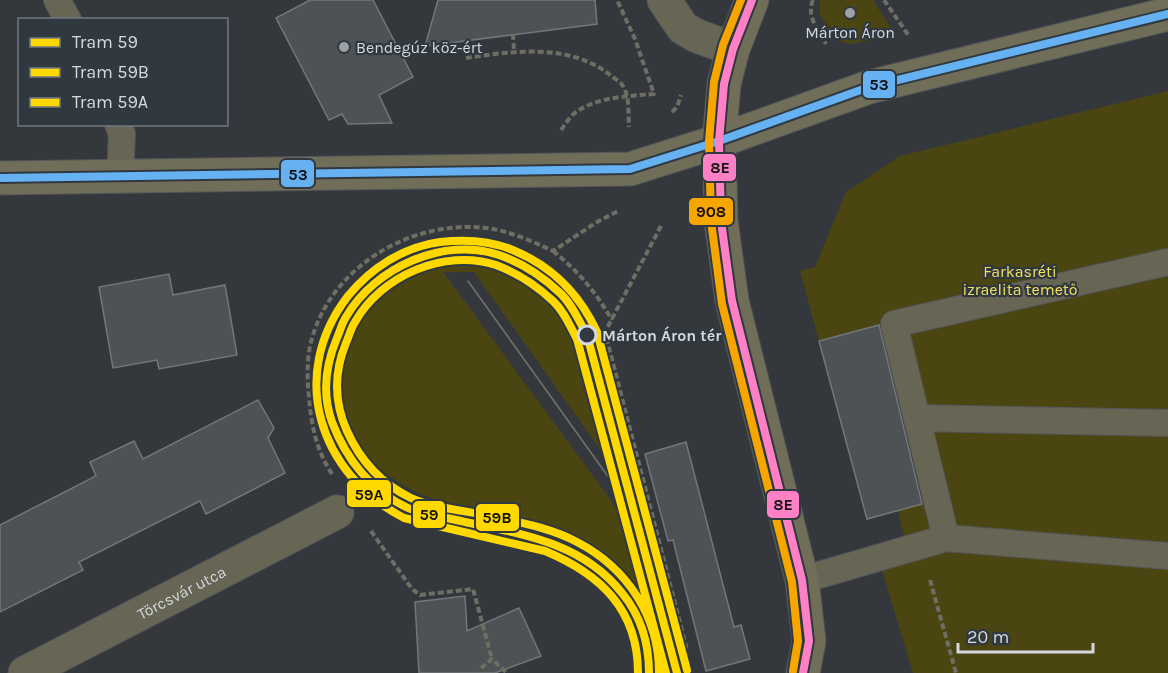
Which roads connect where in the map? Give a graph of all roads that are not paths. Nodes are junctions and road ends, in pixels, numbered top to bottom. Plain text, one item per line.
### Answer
1 (57, 0) edge
2 (664, 0) edge
3 (752, 0) edge
4 (1168, 14) edge
5 (67, 18) edge
6 (733, 49) junction
7 (119, 126) edge
8 (719, 141) junction
9 (120, 177) junction
10 (0, 178) edge
11 (1168, 262) edge
12 (917, 418) junction
13 (1168, 423) edge
14 (344, 508) road end
15 (946, 538) junction
16 (1168, 556) edge
17 (802, 580) junction
18 (25, 673) edge
19 (804, 673) edge

1 - 5 lane
2 - 6 street
3 - 6 street
4 - 8 street
6 - 8 street
7 - 9 lane
8 - 9 street
8 - 17 street
9 - 10 street
11 - 12 lane
12 - 13 lane
12 - 15 lane
14 - 18 street, Törcsvár utca
15 - 16 lane
15 - 17 lane
17 - 19 street

